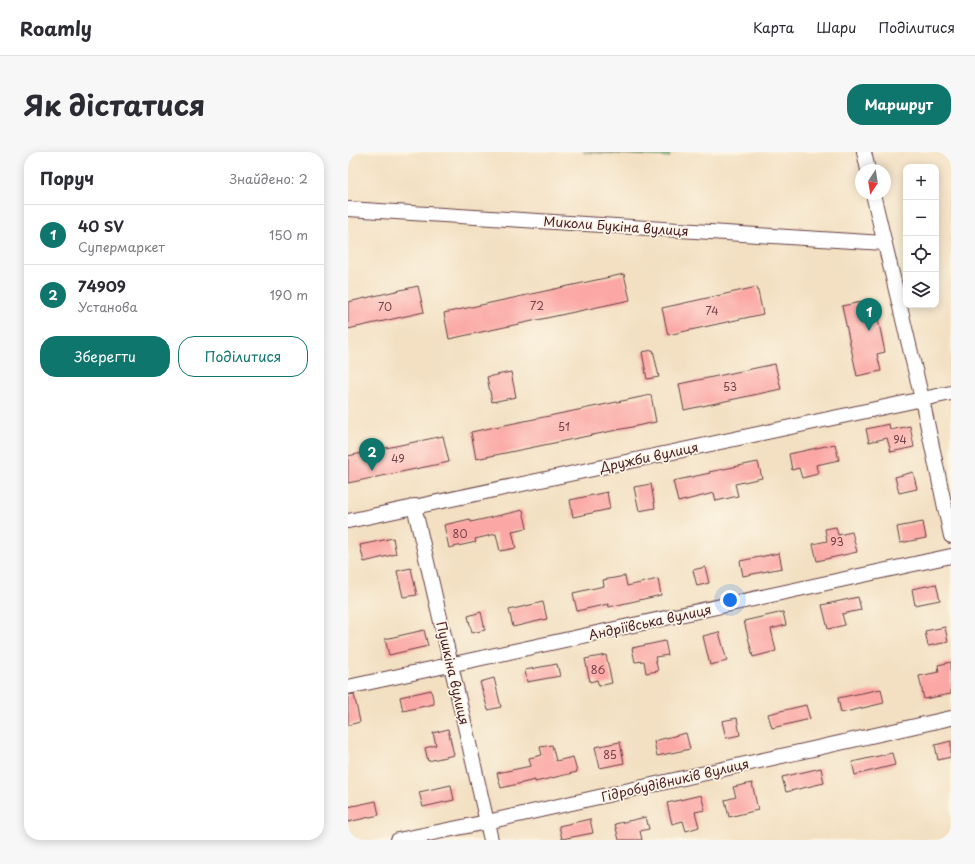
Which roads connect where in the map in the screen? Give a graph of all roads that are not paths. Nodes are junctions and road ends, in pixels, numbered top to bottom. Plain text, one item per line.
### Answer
1 (864, 152) edge
2 (867, 164) edge
3 (874, 200) edge
4 (348, 209) edge
5 (884, 243) junction
6 (951, 393) edge
7 (922, 399) junction
8 (414, 506) junction
9 (348, 521) edge
10 (951, 536) edge
11 (951, 556) edge
12 (451, 665) junction
13 (348, 687) edge
14 (951, 718) edge
15 (487, 822) junction
16 (398, 840) edge
17 (491, 840) edge

1 - 2 street
3 - 5 street
4 - 5 street, Миколи Букіна вулиця
5 - 7 street
6 - 7 street, Дружби вулиця
7 - 8 street, Дружби вулиця
7 - 10 street
8 - 9 street, Дружби вулиця
8 - 12 street, Пушкіна вулиця
11 - 12 street, Андріївська вулиця
12 - 13 street, Андріївська вулиця
12 - 15 street, Пушкіна вулиця
14 - 15 street, Гідробудівників вулиця
15 - 16 street, Гідробудівників вулиця
15 - 17 street, Пушкіна вулиця

